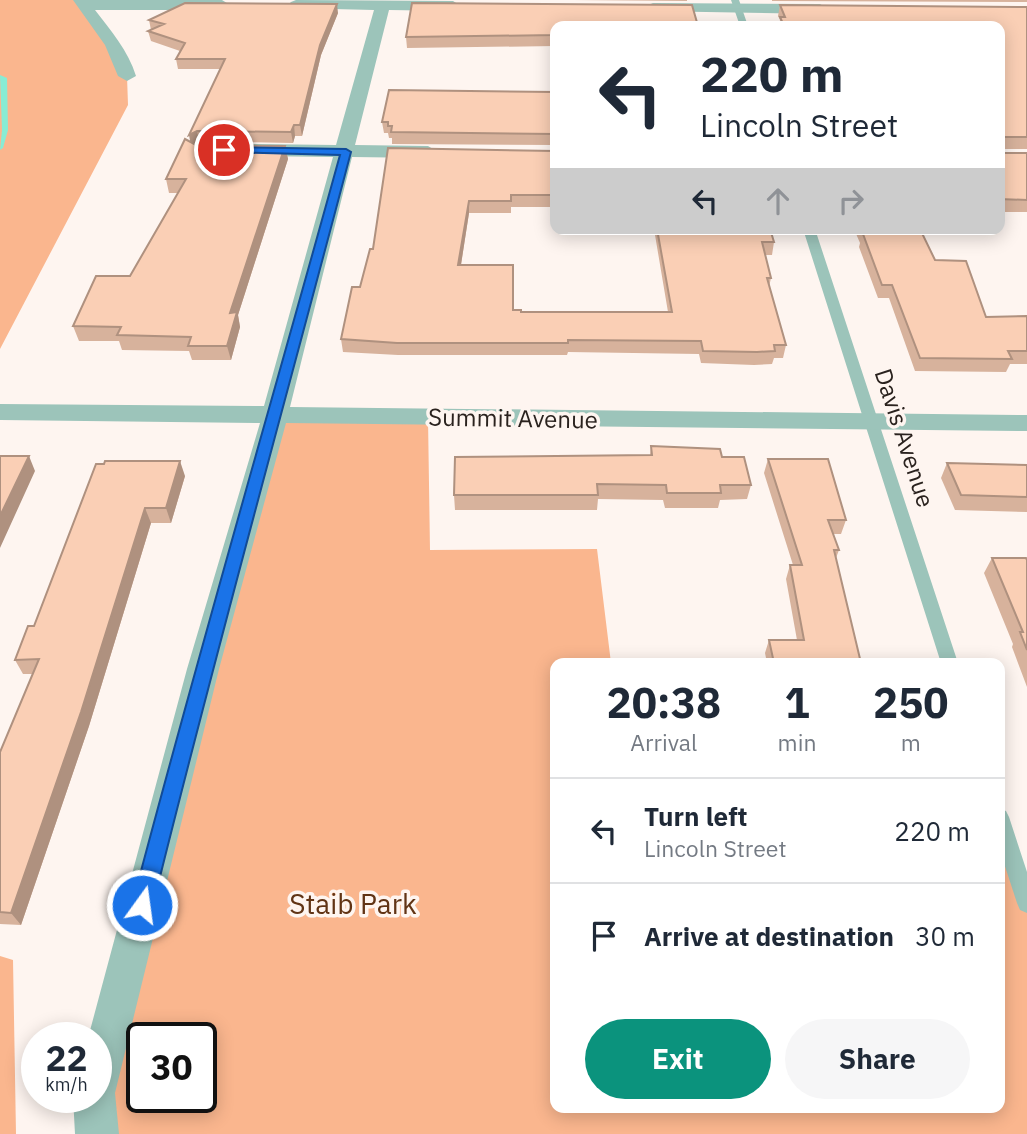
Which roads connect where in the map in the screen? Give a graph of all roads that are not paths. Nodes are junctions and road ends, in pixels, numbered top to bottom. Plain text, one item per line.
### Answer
1 (82, 2) edge
2 (383, 3) edge
3 (736, 4) edge
4 (233, 5) edge
5 (274, 5) edge
6 (464, 6) edge
7 (642, 7) edge
8 (834, 9) edge
9 (742, 21) edge
10 (127, 76) dead end
11 (226, 150) edge
12 (346, 152) junction
13 (445, 152) edge
14 (811, 235) edge
15 (0, 412) edge
16 (275, 415) junction
17 (872, 422) junction
18 (1027, 423) edge
19 (948, 658) edge
20 (1005, 835) edge
21 (1027, 903) edge
22 (112, 1024) edge
23 (95, 1113) edge
24 (96, 1134) edge

1 - 4 street
1 - 10 street
2 - 5 street
2 - 6 street
2 - 12 street
3 - 7 street
3 - 8 street
3 - 9 lane
11 - 12 street
12 - 13 street
12 - 16 street
14 - 17 lane, Davis Avenue
15 - 16 street, Summit Avenue
16 - 17 street, Summit Avenue
16 - 22 street
17 - 18 street, Summit Avenue
17 - 19 lane, Davis Avenue
20 - 21 lane
23 - 24 street

